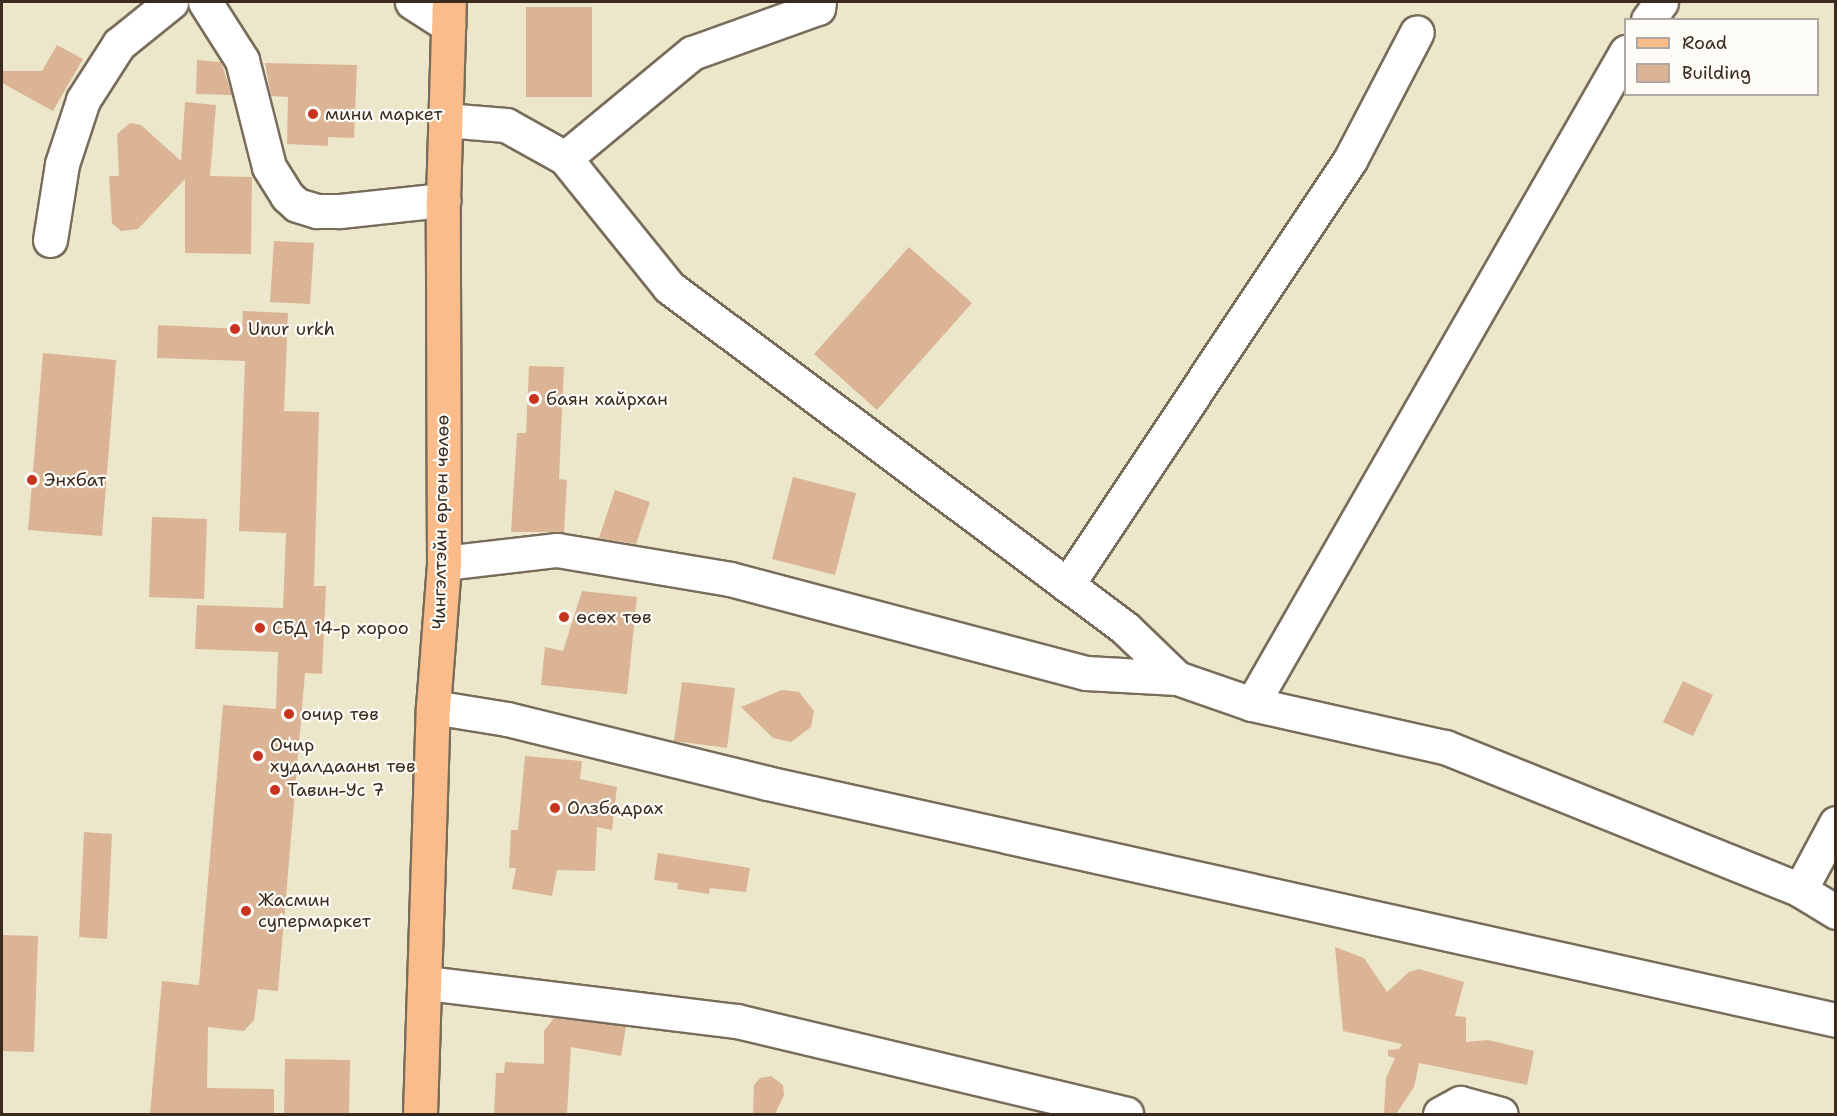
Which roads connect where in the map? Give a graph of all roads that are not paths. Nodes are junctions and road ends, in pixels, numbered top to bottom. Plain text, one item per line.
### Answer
1 (171, 2) edge
2 (205, 2) edge
3 (412, 2) edge
4 (819, 2) edge
5 (1661, 2) edge
6 (448, 14) edge
7 (1649, 18) edge
8 (1417, 32) dead end
9 (1624, 55) edge
10 (445, 120) junction
11 (565, 158) junction
12 (442, 200) junction
13 (50, 240) dead end
14 (444, 564) junction
15 (1067, 585) junction
16 (1177, 678) junction
17 (1252, 704) junction
18 (433, 707) junction
19 (1836, 823) edge
20 (1800, 890) junction
21 (1836, 912) edge
22 (426, 983) junction
23 (1836, 1020) edge
24 (420, 1114) edge
25 (1126, 1114) edge
26 (1440, 1114) edge
27 (1501, 1114) edge

1 - 13 street
2 - 12 street
3 - 6 street
4 - 11 street
5 - 7 street
6 - 10 main road, Чингэлтэйн өргөн чөлөө
8 - 15 street
9 - 17 street
10 - 11 street
10 - 12 main road, Чингэлтэйн өргөн чөлөө
11 - 15 street
12 - 14 main road, Чингэлтэйн өргөн чөлөө
14 - 16 street
14 - 18 main road, Чингэлтэйн өргөн чөлөө
15 - 16 street
16 - 17 street
17 - 20 street
18 - 22 main road, Чингэлтэйн өргөн чөлөө
18 - 23 street
19 - 20 street
20 - 21 street
22 - 24 main road, Чингэлтэйн өргөн чөлөө
22 - 25 street
26 - 27 street

